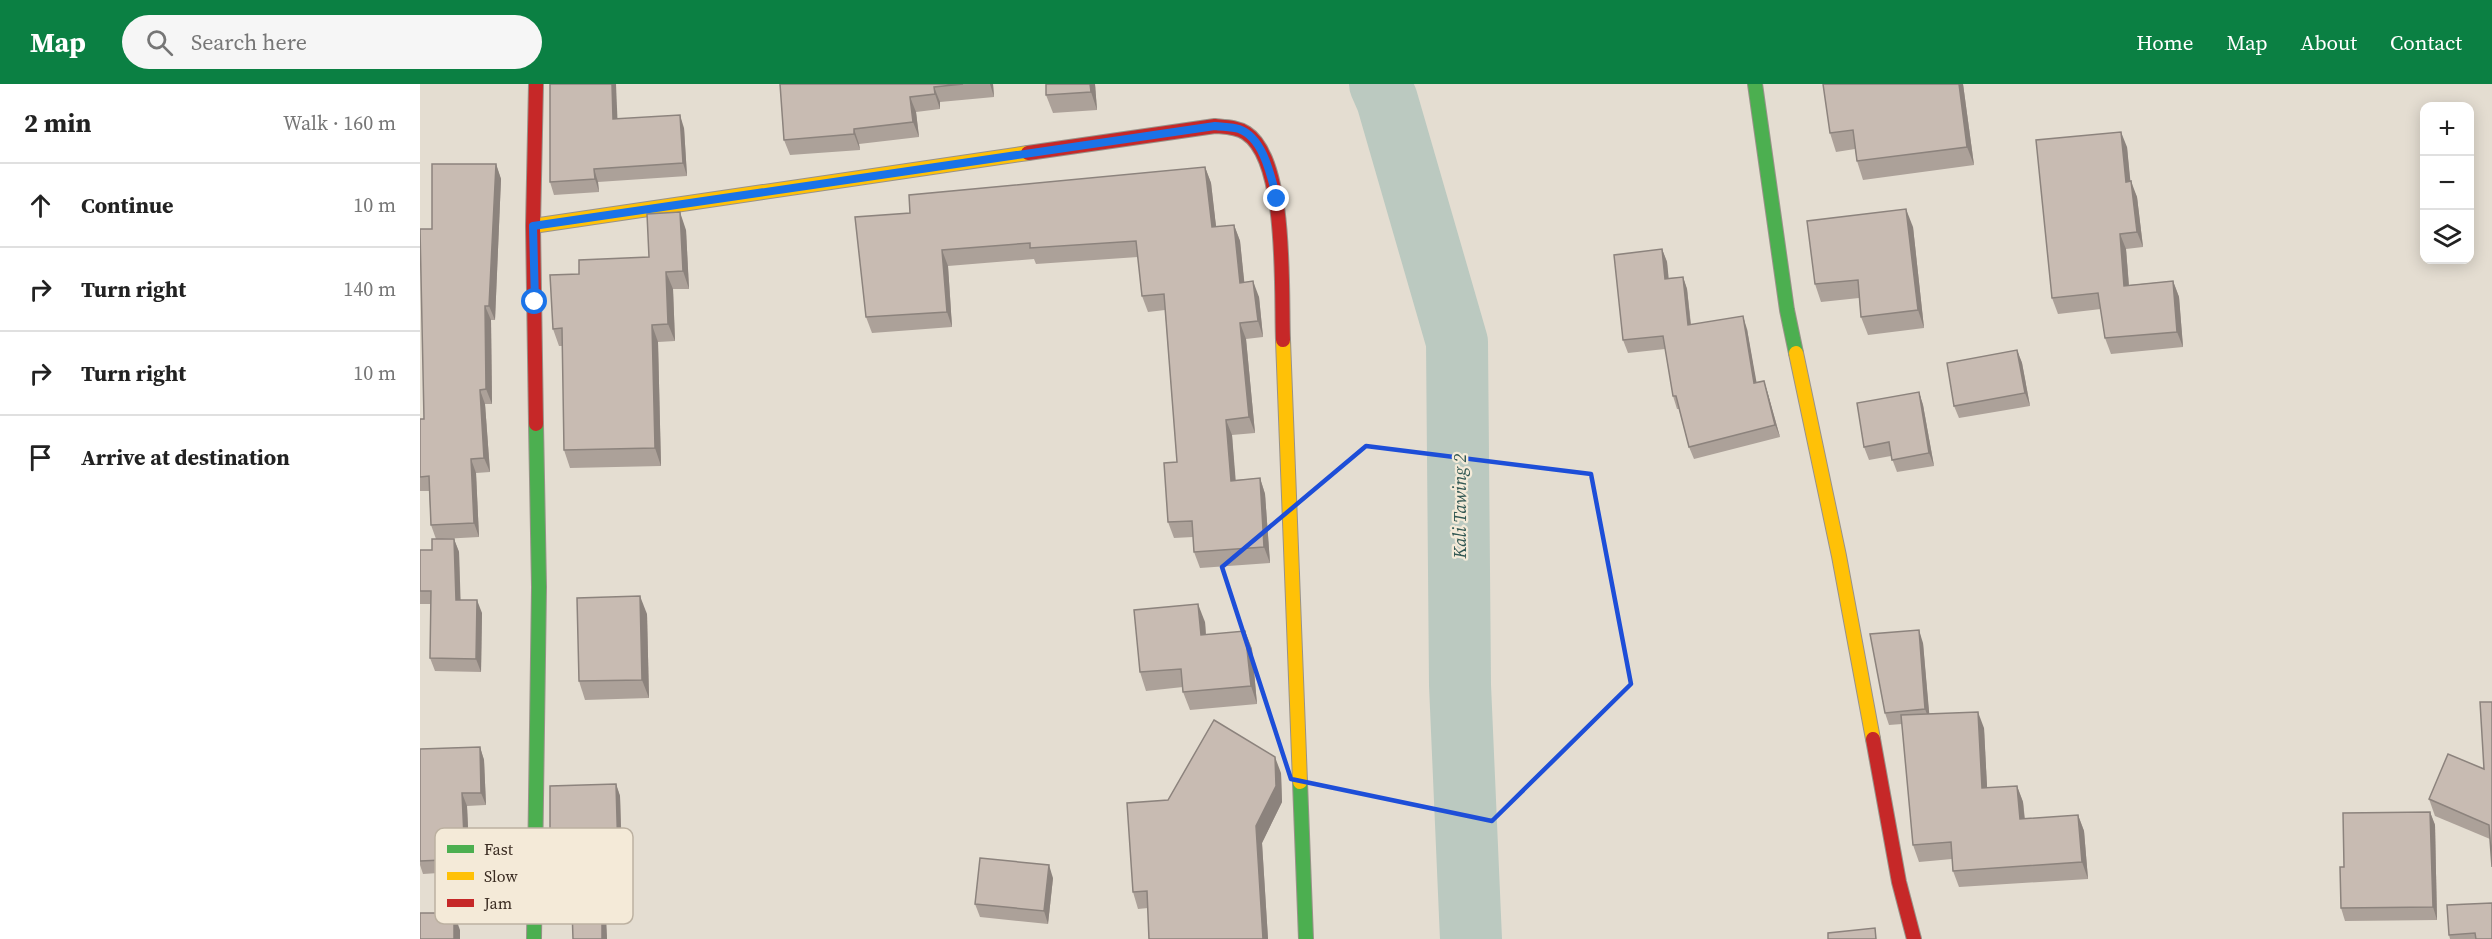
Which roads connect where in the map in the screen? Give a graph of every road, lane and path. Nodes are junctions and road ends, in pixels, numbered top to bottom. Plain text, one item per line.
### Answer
1 (536, 84) edge
2 (1755, 84) edge
3 (533, 226) junction
4 (536, 828) edge
5 (534, 924) edge
6 (534, 939) edge
7 (1306, 939) edge
8 (1914, 939) edge

1 - 3 street
2 - 8 street
3 - 4 street
3 - 7 street
5 - 6 street

